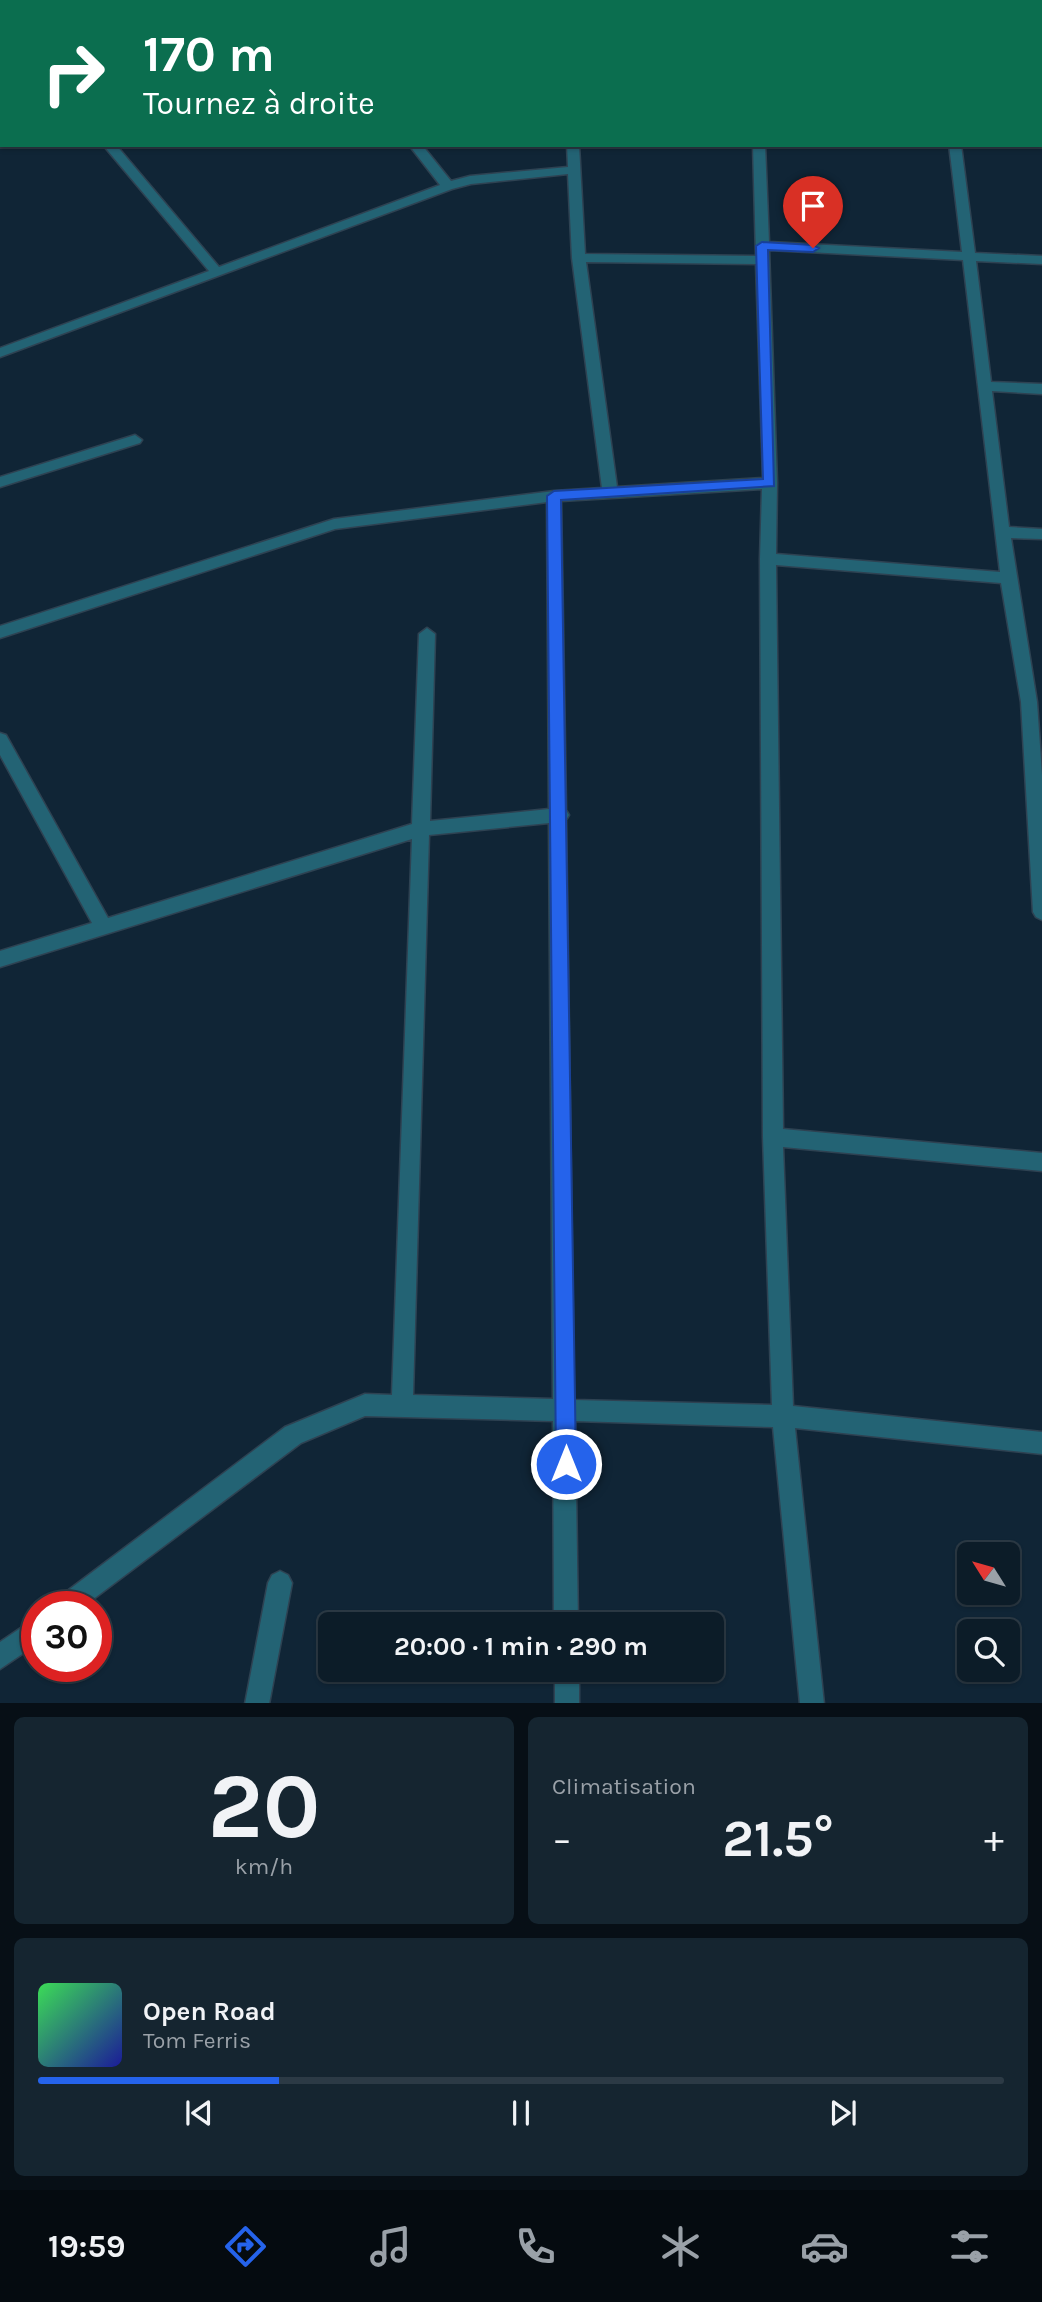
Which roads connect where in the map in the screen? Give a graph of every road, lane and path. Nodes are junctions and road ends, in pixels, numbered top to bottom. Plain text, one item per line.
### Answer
1 (111, 147) edge
2 (417, 147) edge
3 (573, 147) edge
4 (759, 147) edge
5 (955, 147) edge
6 (574, 170) junction
7 (449, 186) junction
8 (762, 253) junction
9 (968, 256) junction
10 (579, 258) junction
11 (1042, 260) edge
12 (217, 272) junction
13 (0, 353) edge
14 (986, 386) junction
15 (1042, 389) edge
16 (135, 440) dead end
17 (0, 482) edge
18 (770, 483) junction
19 (610, 492) junction
20 (554, 496) junction
21 (1003, 532) junction
22 (1042, 534) edge
23 (768, 559) junction
24 (1008, 578) junction
25 (0, 632) edge
26 (427, 634) dead end
27 (1035, 702) edge
28 (0, 740) edge
29 (560, 815) junction
30 (420, 829) junction
31 (1042, 904) edge
32 (103, 926) junction
33 (0, 959) edge
34 (773, 1137) junction
35 (1042, 1162) edge
36 (402, 1407) junction
37 (565, 1410) junction
38 (783, 1416) junction
39 (1042, 1443) edge
40 (280, 1583) dead end
41 (86, 1591) edge
42 (566, 1612) edge
43 (21, 1641) edge
44 (0, 1657) edge
45 (567, 1682) edge
46 (257, 1703) edge
47 (567, 1703) edge
48 (812, 1703) edge

1 - 12 street
2 - 7 street
3 - 6 street
4 - 8 street
5 - 9 street
6 - 7 street
6 - 10 street
7 - 12 street
8 - 9 street
8 - 10 street
8 - 18 street
9 - 11 street
9 - 14 street
10 - 19 street
12 - 13 street
14 - 15 street
14 - 21 street
16 - 17 street
18 - 19 street
18 - 23 street
19 - 20 street
20 - 25 street
20 - 29 street
21 - 22 street
21 - 24 street
23 - 24 street
23 - 34 street
24 - 27 street
26 - 30 street
27 - 31 street
28 - 32 street
29 - 30 street
29 - 37 street
30 - 32 street
30 - 36 street
32 - 33 street
34 - 35 street
34 - 38 street
36 - 37 street
36 - 41 street
37 - 38 street
37 - 42 street
38 - 39 street
38 - 48 street
40 - 46 street
43 - 44 street
45 - 47 street

